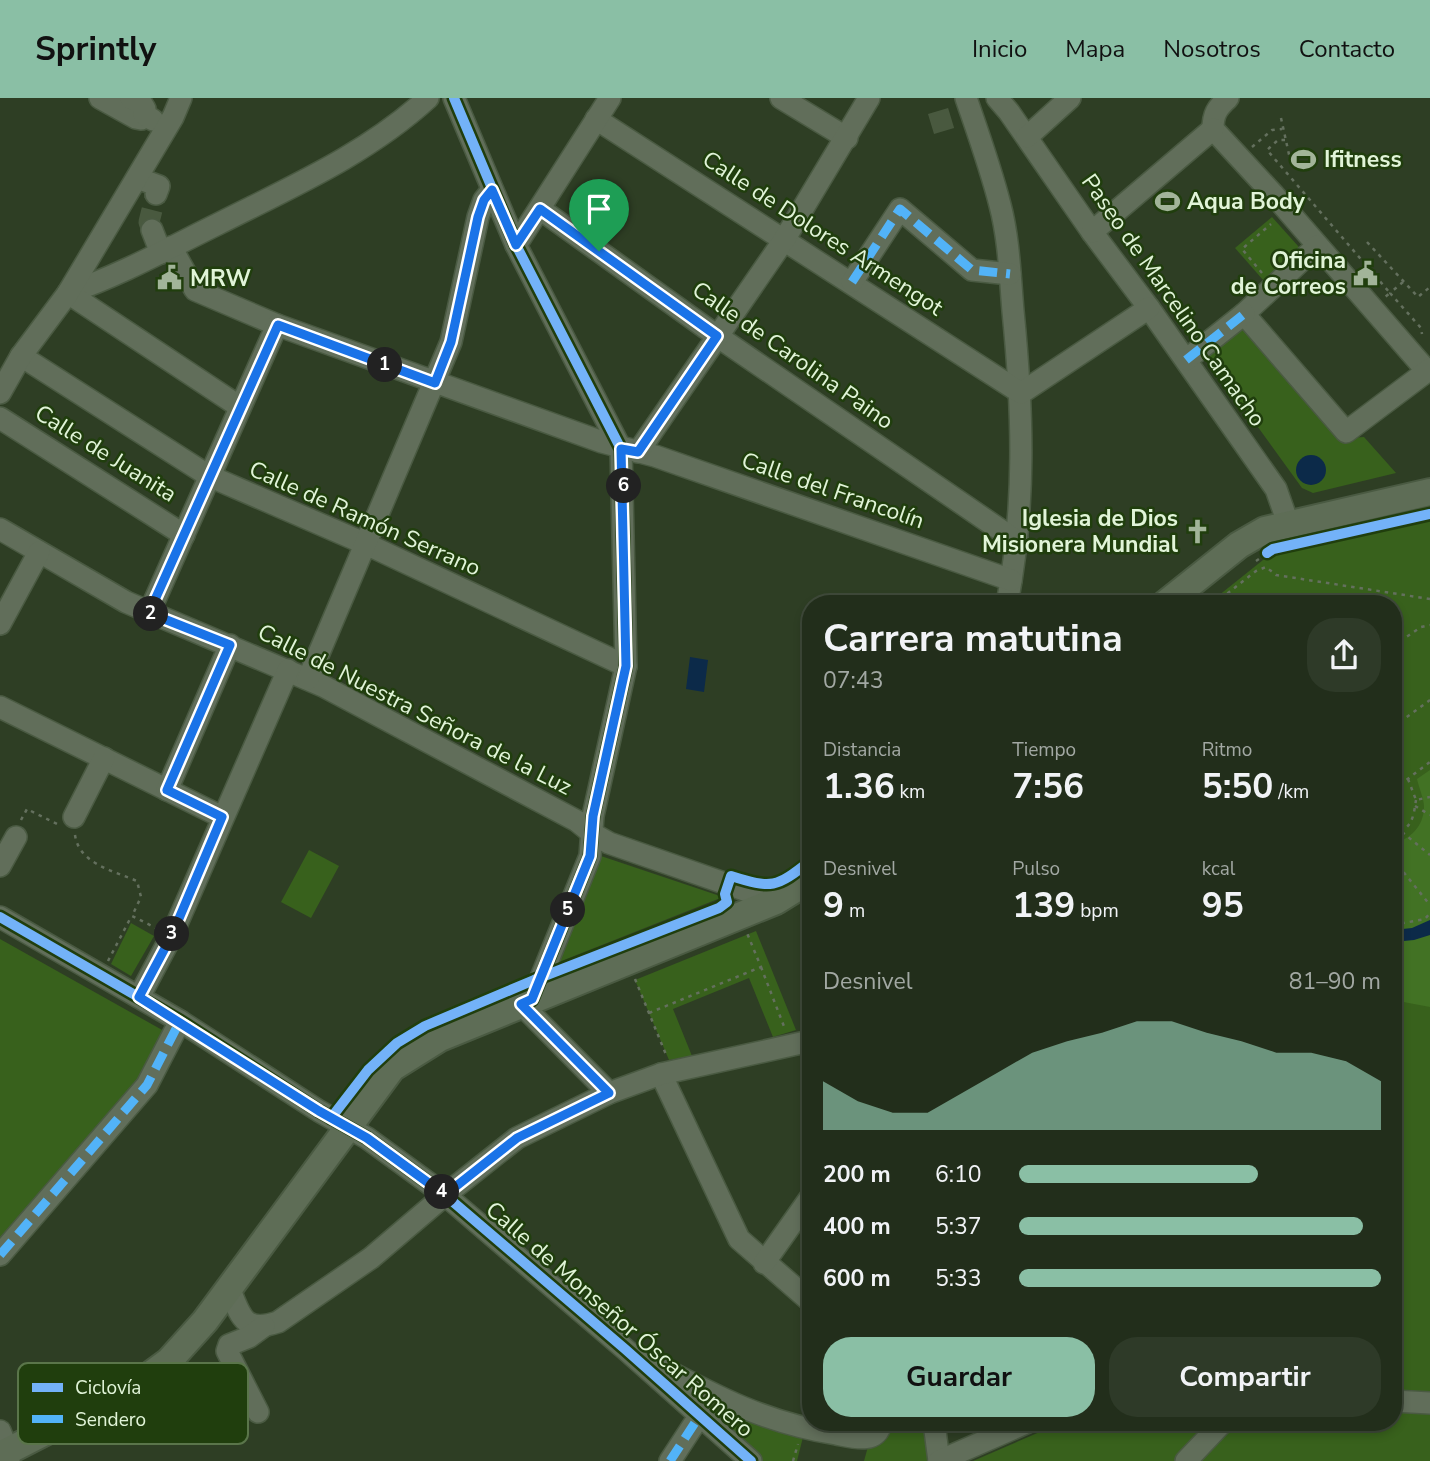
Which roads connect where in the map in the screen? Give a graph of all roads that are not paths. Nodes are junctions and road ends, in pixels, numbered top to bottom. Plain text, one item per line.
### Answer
1 (100, 98) edge
2 (181, 98) edge
3 (428, 98) edge
4 (454, 98) edge
5 (610, 98) edge
6 (781, 98) edge
7 (869, 98) edge
8 (966, 98) edge
9 (1070, 98) edge
10 (1006, 101) edge
11 (137, 106) edge
12 (1219, 112) edge
13 (596, 119) junction
14 (166, 129) junction
15 (1027, 137) junction
16 (847, 138) junction
17 (137, 178) junction
18 (492, 190) junction
19 (156, 194) dead end
20 (540, 209) junction
21 (152, 230) tunnel mouth
22 (1092, 232) junction
23 (102, 236) junction
24 (784, 240) junction
25 (516, 245) junction
26 (1317, 246) junction
27 (166, 250) junction
28 (125, 271) junction
29 (1010, 274) junction
30 (852, 282) junction
31 (68, 293) junction
32 (1149, 308) junction
33 (1244, 314) junction
34 (278, 325) junction
35 (717, 336) junction
36 (21, 356) junction
37 (1186, 360) junction
38 (1428, 370) edge
39 (0, 373) edge
40 (435, 383) junction
41 (0, 393) edge
42 (1021, 393) junction
43 (240, 407) junction
44 (0, 418) edge
45 (630, 450) junction
46 (209, 476) junction
47 (1430, 492) edge
48 (1288, 523) junction
49 (0, 529) edge
50 (184, 534) junction
51 (1018, 542) junction
52 (366, 544) junction
53 (39, 552) junction
54 (1011, 580) junction
55 (1008, 595) edge
56 (1176, 595) edge
57 (149, 613) junction
58 (0, 624) edge
59 (230, 645) junction
60 (626, 666) junction
61 (298, 674) junction
62 (0, 707) edge
63 (104, 758) junction
64 (167, 790) junction
65 (222, 817) junction
66 (71, 826) road end
67 (17, 831) road end
68 (593, 834) junction
69 (0, 866) edge
70 (802, 885) edge
71 (776, 901) junction
72 (0, 917) edge
73 (139, 997) junction
74 (526, 1002) junction
75 (180, 1021) junction
76 (802, 1042) edge
77 (665, 1068) junction
78 (609, 1093) junction
79 (346, 1128) junction
80 (445, 1195) junction
81 (802, 1209) edge
82 (0, 1255) edge
83 (764, 1263) junction
84 (229, 1287) junction
85 (802, 1294) edge
86 (264, 1326) junction
87 (625, 1349) junction
88 (166, 1363) edge
89 (234, 1363) edge
90 (248, 1392) edge
91 (1402, 1401) edge
92 (1430, 1403) edge
93 (258, 1412) dead end
94 (700, 1415) junction
95 (802, 1429) edge
96 (816, 1431) edge
97 (873, 1431) edge
98 (935, 1431) edge
99 (1008, 1431) edge
100 (1214, 1431) edge
101 (670, 1461) edge
102 (751, 1461) edge
103 (939, 1461) edge
104 (1186, 1461) edge

1 - 11 street
2 - 14 street
3 - 27 street
4 - 18 street
5 - 13 street
6 - 16 street
7 - 16 street
8 - 29 street
9 - 15 street
10 - 15 street, Paseo de Marcelino Camacho
11 - 14 street
12 - 22 street
12 - 26 street
13 - 20 street
13 - 24 street, Calle de Dolores Armengot
14 - 17 street
15 - 22 street, Paseo de Marcelino Camacho
16 - 24 street
17 - 19 street
17 - 23 street
18 - 25 street
18 - 40 street
20 - 25 street
20 - 35 street, Calle de Carolina Paino
21 - 27 street, Calle del Francolín
22 - 32 street, Paseo de Marcelino Camacho
23 - 28 street
23 - 31 street
24 - 30 street, Calle de Dolores Armengot
24 - 35 street
25 - 45 street
26 - 33 street
26 - 38 street
27 - 28 street
27 - 34 street, Calle del Francolín
28 - 31 street
29 - 30 street
29 - 42 street
30 - 42 street, Calle de Dolores Armengot
31 - 36 street
31 - 43 street
32 - 37 street, Paseo de Marcelino Camacho
32 - 42 street
33 - 37 street
33 - 38 street
34 - 40 street, Calle del Francolín
34 - 43 street
35 - 45 street
35 - 51 street, Calle de Carolina Paino
36 - 39 street
36 - 41 street
36 - 46 street, Calle de Ramón Serrano
37 - 48 street, Paseo de Marcelino Camacho
40 - 45 street, Calle del Francolín
40 - 52 street
42 - 51 street
43 - 46 street
44 - 50 street, Calle de Juanita
45 - 54 street, Calle del Francolín
45 - 60 street
46 - 50 street
46 - 52 street, Calle de Ramón Serrano
47 - 48 main road
48 - 56 main road
49 - 53 street, Calle de Nuestra Señora de la Luz
50 - 57 street
51 - 54 street
52 - 60 street, Calle de Ramón Serrano
52 - 61 street
53 - 57 street, Calle de Nuestra Señora de la Luz
53 - 58 street
54 - 55 street
57 - 59 street, Calle de Nuestra Señora de la Luz
59 - 61 street, Calle de Nuestra Señora de la Luz
59 - 64 street
60 - 68 street
61 - 65 street
61 - 68 street, Calle de Nuestra Señora de la Luz
62 - 63 street
63 - 64 street
63 - 66 street
64 - 65 street
65 - 73 street
67 - 69 street
68 - 71 street, Calle de Nuestra Señora de la Luz
68 - 74 street
70 - 71 main road
71 - 74 main road
72 - 73 street, Calle de Monseñor Óscar Romero
73 - 75 street, Calle de Monseñor Óscar Romero
74 - 78 street
74 - 79 main road
75 - 79 street, Calle de Monseñor Óscar Romero
75 - 82 street
76 - 77 street
77 - 78 street
77 - 83 street
78 - 80 street
79 - 80 street, Calle de Monseñor Óscar Romero
79 - 84 main road
80 - 86 street
80 - 87 street, Calle de Monseñor Óscar Romero
81 - 83 street
83 - 85 street
84 - 86 street
84 - 88 main road
86 - 89 street
87 - 94 street, Calle de Monseñor Óscar Romero
87 - 95 street, Calle de Monseñor Óscar Romero
90 - 93 street
91 - 92 street
94 - 101 street
94 - 102 street, Calle de Monseñor Óscar Romero
96 - 97 street, Calle de Monseñor Óscar Romero
98 - 103 street
99 - 103 street
100 - 104 street

